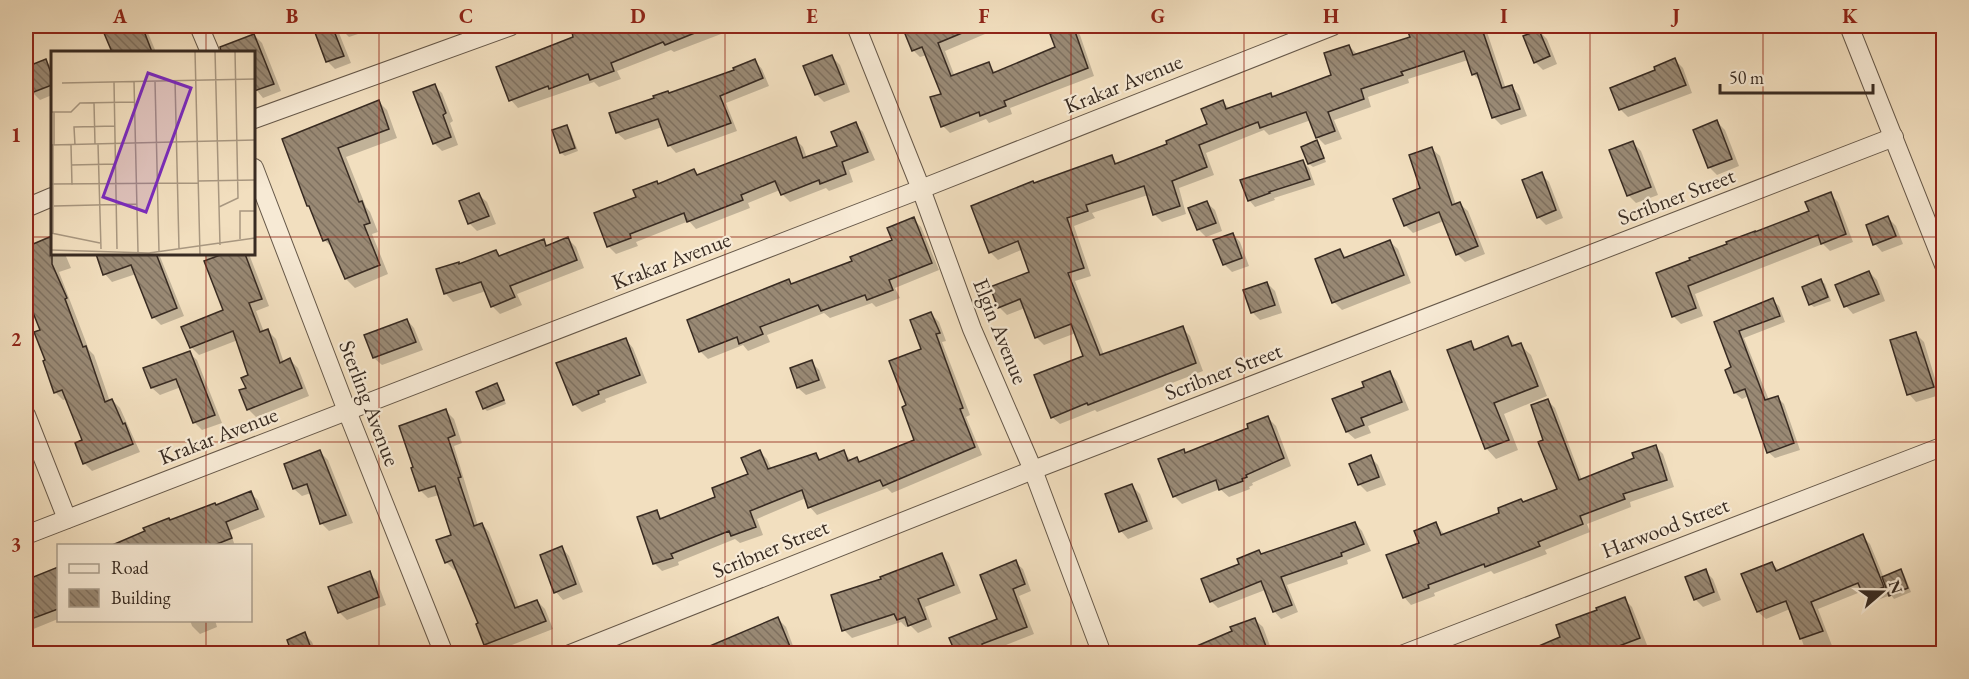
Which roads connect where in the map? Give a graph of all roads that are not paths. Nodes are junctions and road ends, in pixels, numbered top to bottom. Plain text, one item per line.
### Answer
1 (200, 26) edge
2 (511, 26) edge
3 (856, 26) edge
4 (1333, 26) edge
5 (1849, 26) edge
6 (210, 51) edge
7 (255, 119) edge
8 (1894, 137) junction
9 (255, 171) edge
10 (921, 189) junction
11 (51, 197) edge
12 (26, 208) edge
13 (1944, 265) edge
14 (347, 411) junction
15 (26, 415) edge
16 (1944, 446) edge
17 (1033, 470) junction
18 (67, 519) junction
19 (26, 535) edge
20 (444, 654) edge
21 (570, 654) edge
22 (1102, 654) edge
23 (1404, 654) edge

1 - 6 street
2 - 7 street
3 - 10 street, Elgin Avenue
4 - 10 street, Krakar Avenue
5 - 8 street
8 - 13 street
8 - 17 street, Scribner Street
9 - 14 street, Sterling Avenue
10 - 14 street, Krakar Avenue
10 - 17 street, Elgin Avenue
11 - 12 street
14 - 18 street, Krakar Avenue
14 - 20 street, Sterling Avenue
15 - 18 street
16 - 23 street, Harwood Street
17 - 21 street, Scribner Street
17 - 22 street, Elgin Avenue
18 - 19 street, Krakar Avenue

